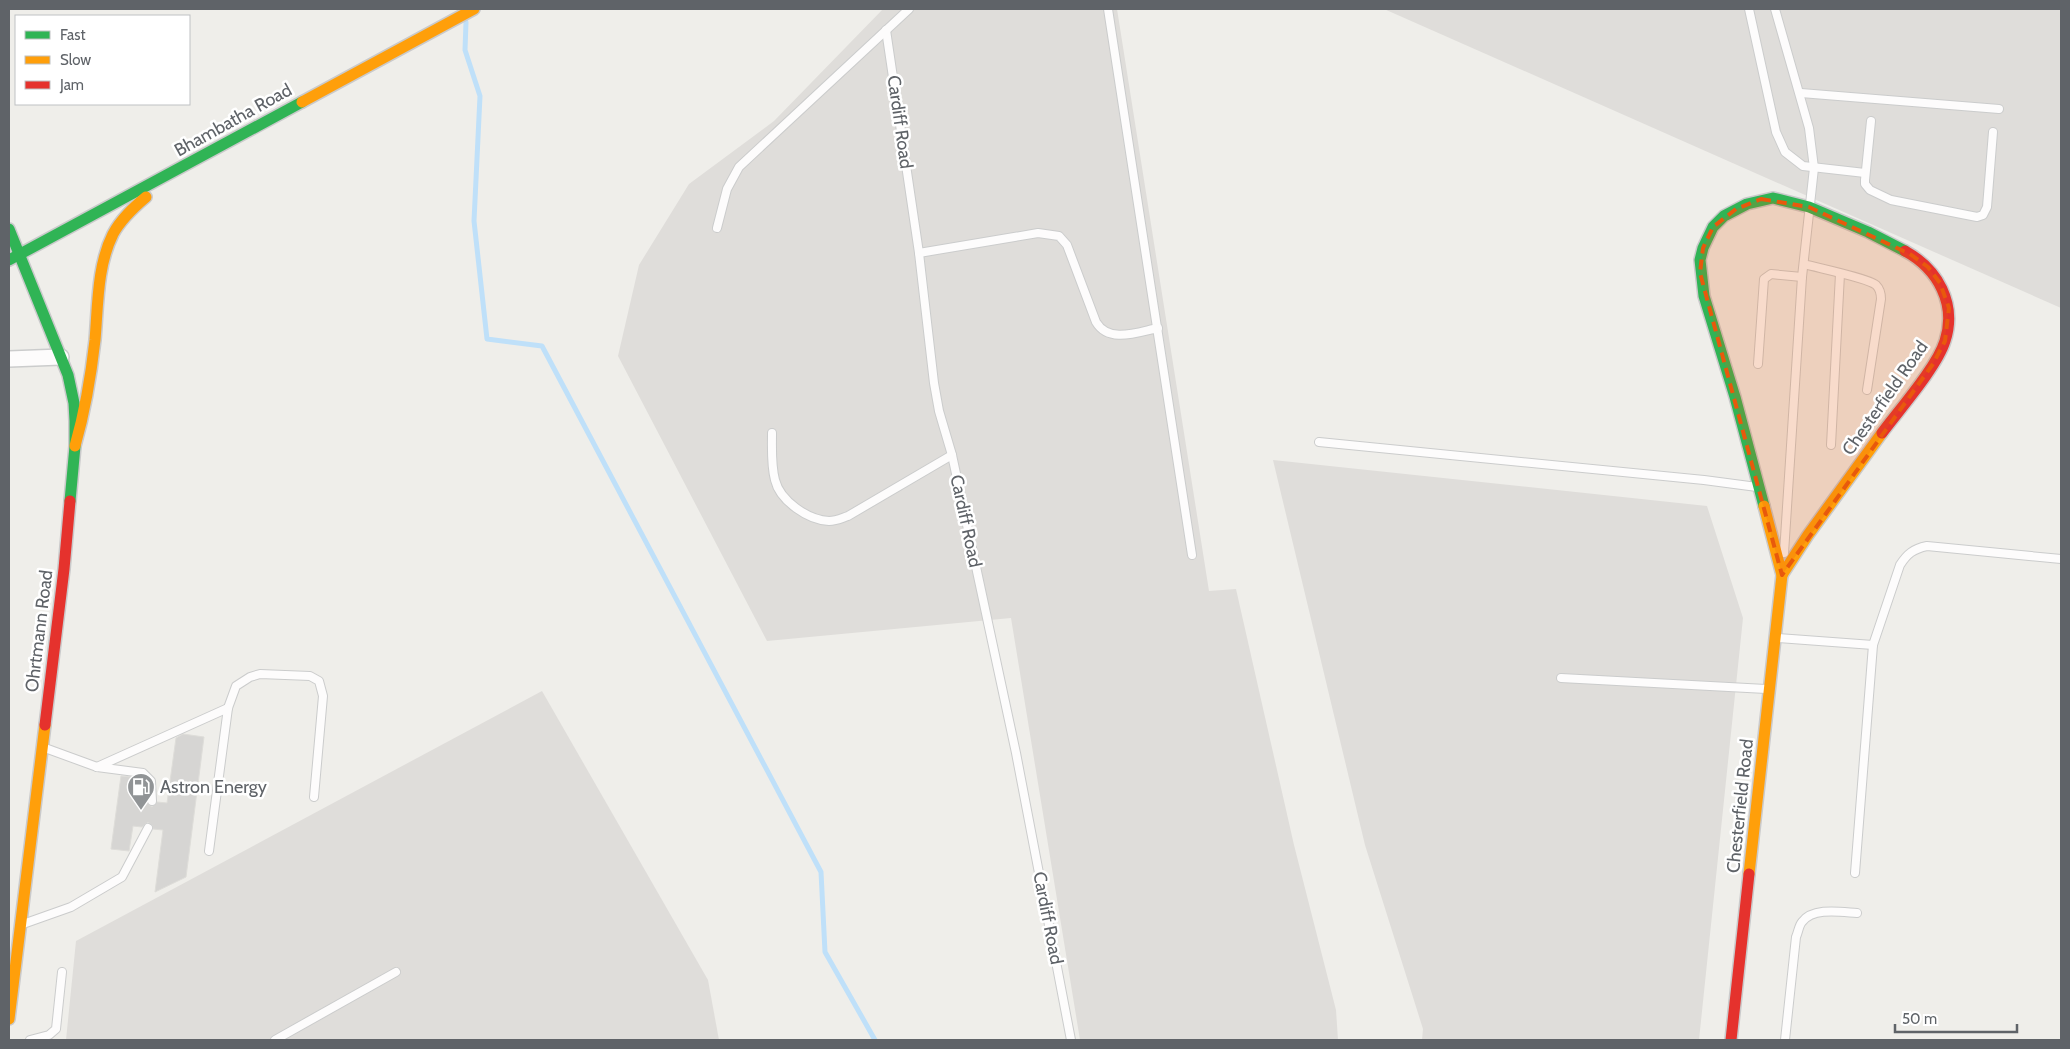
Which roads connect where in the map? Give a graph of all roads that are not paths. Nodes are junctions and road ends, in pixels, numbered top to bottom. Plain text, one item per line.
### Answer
1 (474, 9) edge
2 (909, 9) edge
3 (1108, 9) edge
4 (1749, 9) edge
5 (1775, 9) edge
6 (886, 30) junction
7 (1800, 93) junction
8 (1999, 109) dead end
9 (1871, 121) dead end
10 (1993, 132) dead end
11 (182, 167) junction
12 (1814, 168) junction
13 (1865, 173) junction
14 (1809, 207) junction
15 (717, 228) dead end
16 (9, 229) edge
17 (919, 253) junction
18 (20, 254) junction
19 (9, 260) edge
20 (1804, 264) junction
21 (1840, 274) junction
22 (1802, 277) junction
23 (1158, 328) junction
24 (61, 356) junction
25 (9, 358) edge
26 (1758, 364) dead end
27 (1867, 390) dead end
28 (772, 433) dead end
29 (1319, 442) dead end
30 (1831, 444) dead end
31 (75, 446) junction
32 (952, 456) junction
33 (1760, 487) junction
34 (1192, 554) dead end
35 (2061, 560) edge
36 (1782, 575) junction
37 (1776, 638) junction
38 (1873, 645) junction
39 (1561, 678) dead end
40 (1771, 689) junction
41 (228, 708) junction
42 (43, 747) junction
43 (97, 767) junction
44 (314, 797) dead end
45 (152, 801) dead end
46 (148, 828) dead end
47 (209, 851) dead end
48 (1855, 873) dead end
49 (1857, 913) dead end
50 (21, 924) junction
51 (62, 972) dead end
52 (396, 972) dead end
53 (9, 1020) edge
54 (30, 1040) edge
55 (275, 1040) edge
56 (1071, 1040) edge
57 (1731, 1040) edge
58 (1785, 1040) edge

1 - 11 main road, Bhambatha Road
2 - 6 lane
3 - 23 lane
4 - 12 lane
5 - 7 lane
6 - 15 lane
6 - 17 lane, Cardiff Road
7 - 8 lane
7 - 12 lane
9 - 13 lane
10 - 13 lane
11 - 18 main road, Bhambatha Road
11 - 31 main road
12 - 13 lane
12 - 14 lane
14 - 20 lane, Chesterfield Road
14 - 33 main road, Chesterfield Road
14 - 36 main road, Chesterfield Road
16 - 18 main road, Ohrtmann Road
17 - 23 lane
17 - 32 lane, Cardiff Road
18 - 19 main road, Bhambatha Road
18 - 24 main road, Ohrtmann Road
20 - 21 lane
20 - 22 lane, Chesterfield Road
21 - 27 lane
21 - 30 lane
22 - 26 lane
22 - 36 lane, Chesterfield Road
23 - 34 lane
24 - 25 street
24 - 31 main road, Ohrtmann Road
28 - 32 lane
29 - 33 lane
31 - 42 main road, Ohrtmann Road
32 - 56 lane, Cardiff Road
33 - 36 main road, Chesterfield Road
35 - 38 lane
36 - 37 main road, Chesterfield Road
37 - 38 lane
37 - 40 main road, Chesterfield Road
38 - 48 lane
39 - 40 lane
40 - 57 main road, Chesterfield Road
41 - 43 lane
41 - 44 lane
41 - 47 lane
42 - 43 lane
42 - 50 main road, Ohrtmann Road
43 - 45 lane
46 - 50 lane
49 - 58 lane
50 - 53 main road, Ohrtmann Road
51 - 54 lane
52 - 55 lane

